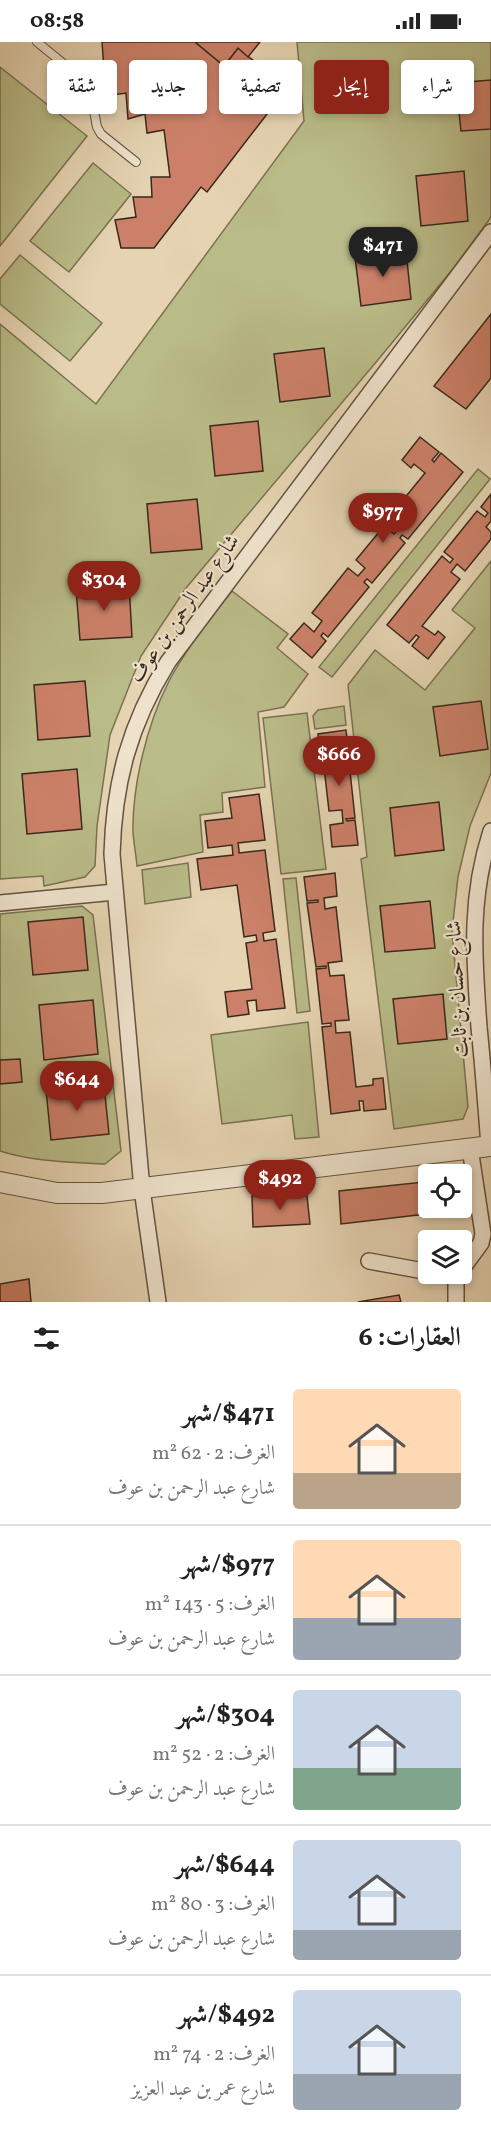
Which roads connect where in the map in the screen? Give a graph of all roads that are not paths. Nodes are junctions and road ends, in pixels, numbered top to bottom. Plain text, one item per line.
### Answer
1 (37, 42) edge
2 (136, 162) dead end
3 (491, 232) edge
4 (491, 831) edge
5 (115, 892) junction
6 (0, 903) edge
7 (483, 1147) edge
8 (0, 1182) edge
9 (142, 1189) junction
10 (472, 1255) edge
11 (369, 1261) dead end
12 (418, 1270) edge
13 (458, 1284) edge
14 (158, 1302) edge
15 (456, 1302) edge

1 - 2 lane
3 - 5 street, شارع عبد الرحمن بن عوف
4 - 7 street, شارع حسان بن ثابت
5 - 6 street
5 - 9 street, شارع عبد الرحمن بن عوف
7 - 9 street
7 - 10 street, شارع حسان بن ثابت
8 - 9 street
9 - 14 street, شارع عبد الرحمن بن عوف
11 - 12 street
13 - 15 street

